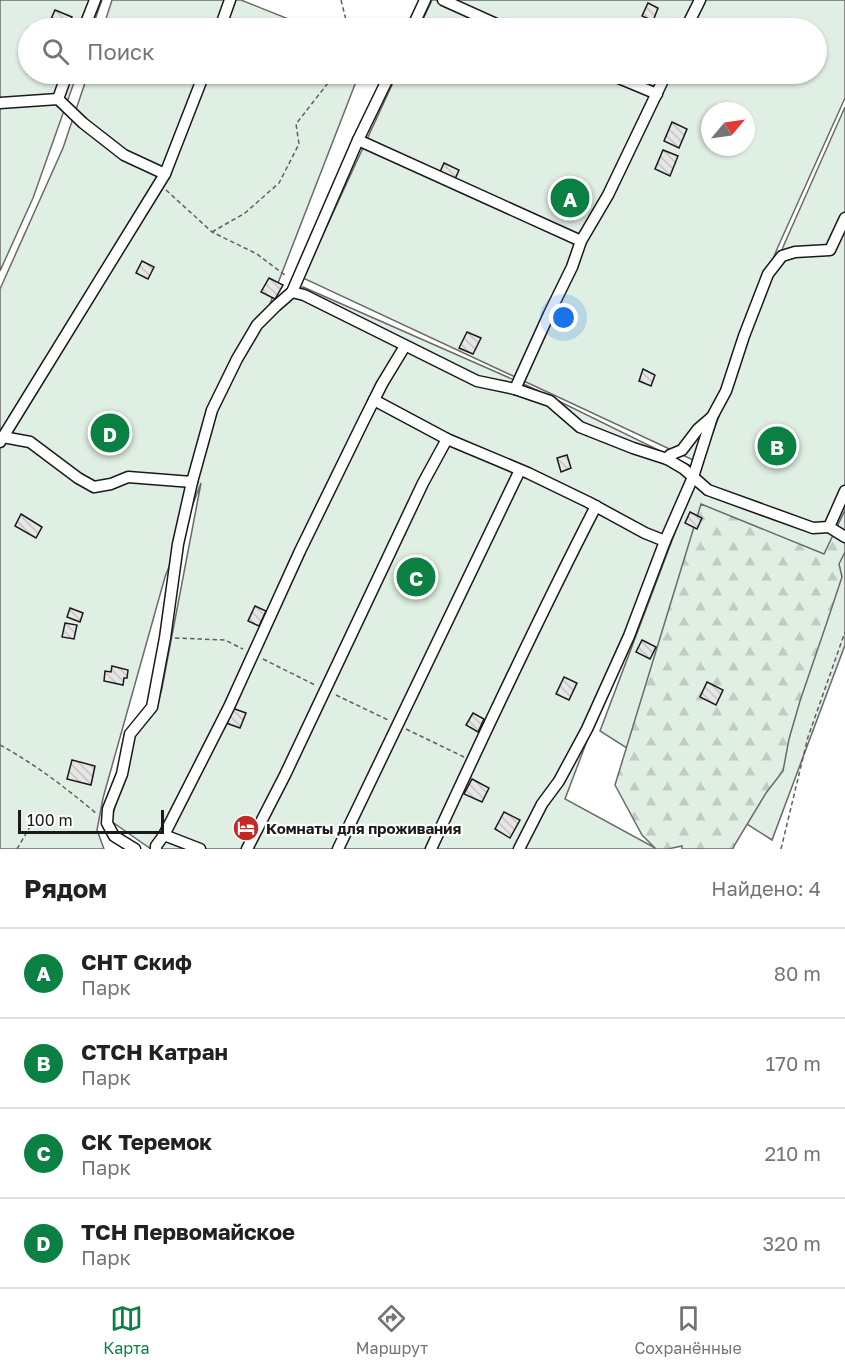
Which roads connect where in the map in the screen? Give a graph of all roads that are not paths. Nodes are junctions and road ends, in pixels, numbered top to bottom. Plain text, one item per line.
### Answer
1 (95, 0) edge
2 (230, 0) edge
3 (425, 0) edge
4 (443, 0) edge
5 (700, 0) edge
6 (88, 18) edge
7 (224, 18) edge
8 (417, 18) edge
9 (483, 18) edge
10 (692, 18) edge
11 (63, 84) edge
12 (200, 84) edge
13 (385, 84) edge
14 (633, 84) edge
15 (662, 84) edge
16 (657, 94) junction
17 (57, 99) junction
18 (0, 103) edge
19 (358, 140) junction
20 (162, 179) junction
21 (845, 218) edge
22 (581, 241) junction
23 (294, 287) junction
24 (405, 346) junction
25 (515, 389) junction
26 (374, 400) junction
27 (712, 417) junction
28 (447, 439) junction
29 (1, 440) edge
30 (667, 459) junction
31 (520, 470) junction
32 (693, 477) junction
33 (192, 482) junction
34 (845, 491) edge
35 (596, 507) junction
36 (829, 527) junction
37 (845, 537) edge
38 (666, 541) junction
39 (164, 835) junction
40 (135, 849) edge
41 (156, 849) edge
42 (201, 849) edge
43 (247, 849) edge
44 (338, 849) edge
45 (431, 849) edge
46 (519, 849) edge

1 - 6 lane
2 - 7 lane
3 - 8 lane
4 - 9 lane
5 - 10 lane
11 - 17 lane
12 - 20 lane
13 - 19 lane
14 - 16 lane
15 - 16 lane
16 - 22 lane
17 - 18 lane
17 - 20 lane
19 - 22 lane
19 - 23 lane
20 - 29 lane
21 - 27 lane
22 - 25 lane
23 - 24 lane
23 - 33 lane
24 - 25 lane
24 - 26 lane
25 - 30 lane
26 - 28 lane
26 - 39 lane
27 - 30 lane
27 - 32 lane
28 - 31 lane
28 - 43 lane
29 - 33 lane
30 - 32 lane
31 - 35 lane
31 - 44 lane
32 - 36 lane
32 - 38 lane
33 - 40 lane
34 - 36 lane
35 - 38 lane
35 - 45 lane
36 - 37 lane
38 - 46 lane
39 - 41 lane
39 - 42 lane

